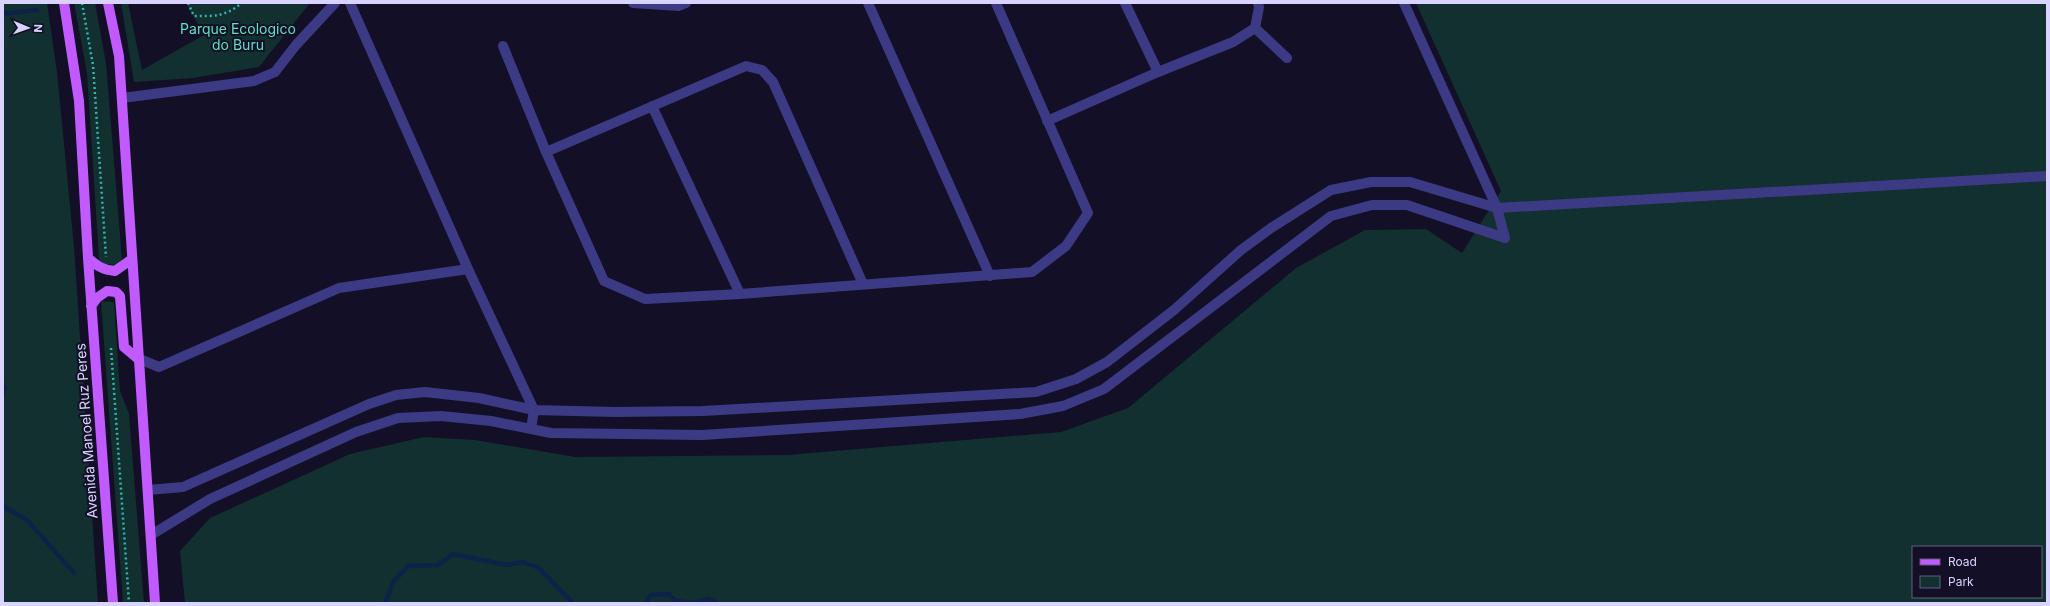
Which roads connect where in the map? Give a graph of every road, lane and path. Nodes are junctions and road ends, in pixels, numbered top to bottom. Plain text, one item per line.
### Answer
1 (64, 3) edge
2 (108, 3) edge
3 (188, 3) edge
4 (242, 3) edge
5 (335, 3) edge
6 (350, 3) edge
7 (633, 3) edge
8 (686, 3) edge
9 (868, 3) edge
10 (996, 3) edge
11 (1125, 3) edge
12 (1258, 3) edge
13 (1404, 3) edge
14 (1254, 28) junction
15 (503, 46) dead end
16 (1287, 58) dead end
17 (1158, 72) junction
18 (122, 98) junction
19 (652, 106) junction
20 (1047, 121) junction
21 (546, 152) junction
22 (2047, 176) edge
23 (1497, 208) junction
24 (88, 258) junction
25 (132, 259) junction
26 (468, 269) junction
27 (990, 276) junction
28 (863, 284) junction
29 (740, 294) junction
30 (91, 306) junction
31 (137, 358) junction
32 (534, 410) junction
33 (531, 429) junction
34 (148, 490) junction
35 (150, 535) junction
36 (113, 603) edge
37 (155, 603) edge

1 - 24 main road, Avenida Manoel Ruz Peres
2 - 18 main road
3 - 4 path
5 - 18 street
6 - 26 street
7 - 8 street
9 - 27 street
10 - 20 street
11 - 17 street
12 - 14 street
13 - 23 street
14 - 16 street
14 - 17 street
15 - 21 street
17 - 20 street
18 - 25 main road
19 - 21 street
19 - 28 street
19 - 29 street
20 - 27 street
21 - 29 street
22 - 23 street
23 - 32 street
23 - 33 street
24 - 25 main road
24 - 30 main road, Avenida Manoel Ruz Peres
25 - 31 main road
26 - 31 street
26 - 32 street
27 - 28 street
28 - 29 street
30 - 31 main road
30 - 36 main road, Avenida Manoel Ruz Peres
31 - 34 main road
32 - 33 street
32 - 34 street
33 - 35 street
34 - 35 main road
35 - 37 main road

